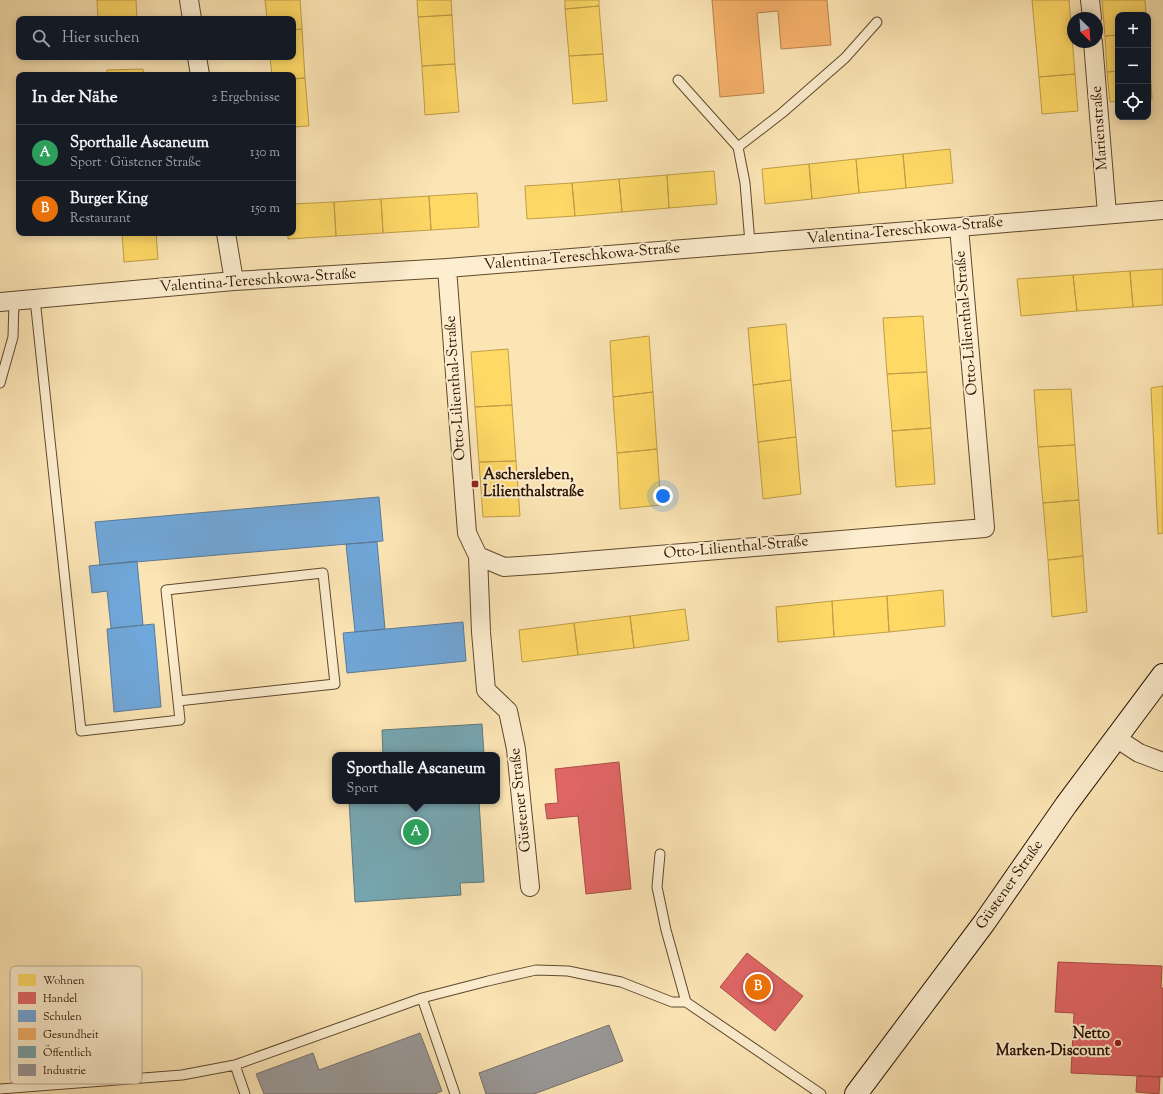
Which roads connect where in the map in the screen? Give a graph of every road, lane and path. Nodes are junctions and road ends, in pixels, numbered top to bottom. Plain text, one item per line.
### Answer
1 (189, 0) edge
2 (1090, 0) edge
3 (1091, 12) edge
4 (192, 16) edge
5 (877, 22) dead end
6 (1093, 48) edge
7 (198, 60) edge
8 (200, 72) edge
9 (678, 80) dead end
10 (738, 147) junction
11 (1163, 210) edge
12 (1107, 214) junction
13 (959, 227) junction
14 (226, 236) edge
15 (750, 243) junction
16 (447, 268) junction
17 (234, 281) junction
18 (35, 299) junction
19 (7, 302) edge
20 (0, 383) edge
21 (478, 556) junction
22 (1163, 675) edge
23 (178, 701) junction
24 (1116, 738) junction
25 (1163, 762) edge
26 (660, 854) dead end
27 (530, 887) dead end
28 (422, 998) junction
29 (686, 1002) junction
30 (235, 1065) junction
31 (142, 1078) edge
32 (65, 1084) edge
33 (0, 1089) edge
34 (245, 1094) edge
35 (455, 1094) edge
36 (821, 1094) edge
37 (856, 1094) edge

1 - 4 street
2 - 3 street
5 - 10 lane
6 - 12 street, Marienstraße
7 - 8 street
9 - 10 lane
10 - 15 lane
11 - 12 street, Valentina-Tereschkowa-Straße
12 - 13 street, Valentina-Tereschkowa-Straße
13 - 15 street, Valentina-Tereschkowa-Straße
13 - 21 street, Otto-Lilienthal-Straße
14 - 17 street
15 - 16 street, Valentina-Tereschkowa-Straße
16 - 17 street, Valentina-Tereschkowa-Straße
16 - 21 street, Otto-Lilienthal-Straße
17 - 18 street, Valentina-Tereschkowa-Straße
18 - 19 street, Valentina-Tereschkowa-Straße
18 - 23 lane
19 - 20 lane
21 - 27 street, Güstener Straße
22 - 24 main road, Güstener Straße
23 - 23 lane
24 - 25 street
24 - 37 main road, Güstener Straße
26 - 29 lane
28 - 29 lane
28 - 30 lane
28 - 35 lane
29 - 36 lane
30 - 31 lane
30 - 34 lane
32 - 33 lane

